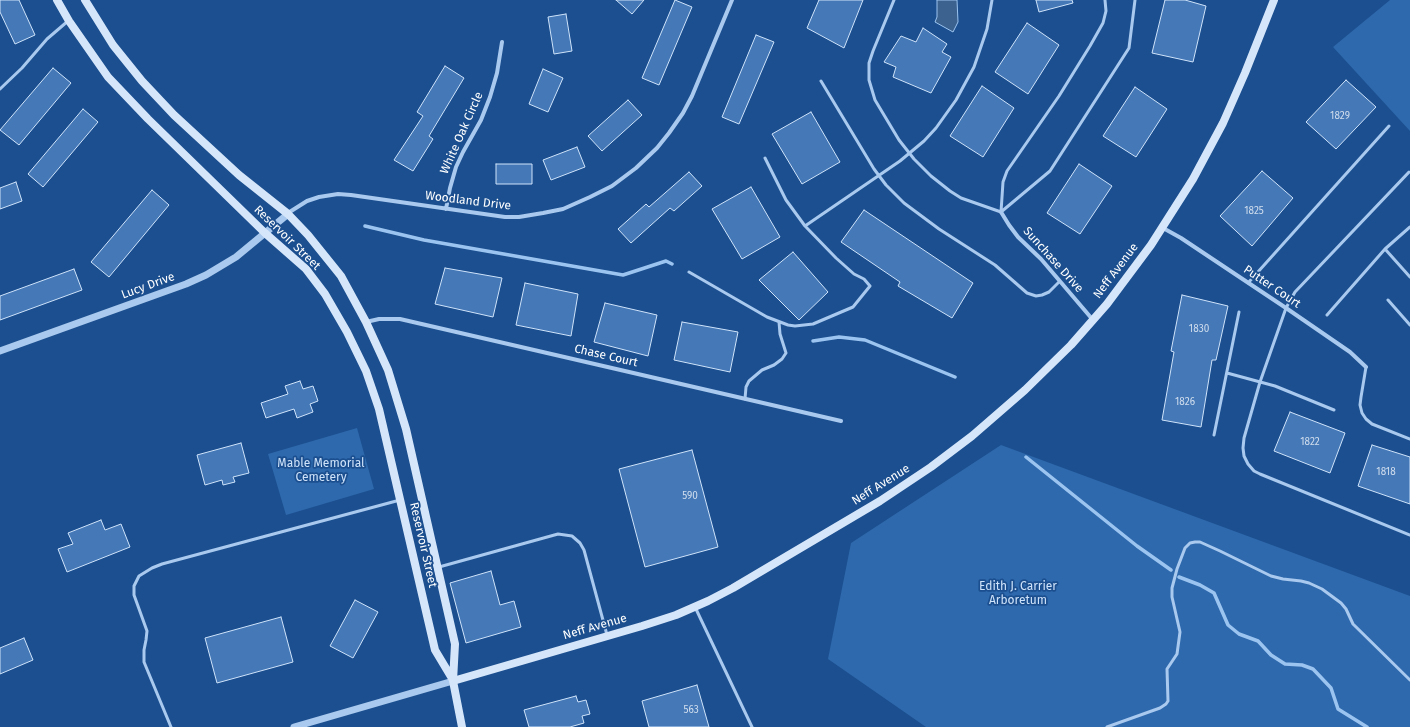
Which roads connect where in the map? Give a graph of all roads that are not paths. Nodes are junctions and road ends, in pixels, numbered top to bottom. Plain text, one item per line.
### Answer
1 (58, 0) edge
2 (85, 0) edge
3 (732, 0) edge
4 (894, 0) edge
5 (992, 0) edge
6 (1105, 0) edge
7 (1135, 0) edge
8 (1274, 0) edge
9 (69, 21) junction
10 (502, 42) dead end
11 (821, 81) dead end
12 (0, 89) edge
13 (1389, 126) dead end
14 (909, 154) junction
15 (764, 158) dead end
16 (1409, 172) edge
17 (879, 176) junction
18 (446, 209) junction
19 (1001, 212) junction
20 (288, 214) junction
21 (805, 226) junction
22 (1410, 227) edge
23 (1163, 228) junction
24 (265, 233) junction
25 (1385, 249) junction
26 (689, 272) dead end
27 (1410, 277) edge
28 (1060, 282) junction
29 (1248, 283) junction
30 (1388, 300) dead end
31 (1286, 308) junction
32 (1239, 312) dead end
33 (1327, 315) dead end
34 (1093, 320) junction
35 (366, 322) junction
36 (779, 322) junction
37 (1410, 325) edge
38 (0, 351) edge
39 (1366, 367) joint
40 (1227, 373) junction
41 (1260, 382) junction
42 (745, 398) junction
43 (1334, 410) dead end
44 (841, 421) dead end
45 (1214, 435) dead end
46 (1410, 439) edge
47 (400, 500) junction
48 (1410, 535) edge
49 (437, 567) junction
50 (695, 607) junction
51 (607, 637) junction
52 (1410, 680) edge
53 (453, 681) junction
54 (172, 727) edge
55 (294, 727) edge
56 (462, 727) edge
57 (752, 727) edge
58 (1107, 727) edge

1 - 9 main road, Reservoir Street
2 - 20 main road, Reservoir Street
3 - 18 street, Woodland Drive
4 - 14 lane
5 - 14 lane
6 - 19 lane
7 - 19 lane
8 - 23 main road, Neff Avenue
9 - 12 lane
9 - 24 main road, Reservoir Street
10 - 18 street, White Oak Circle
11 - 17 lane
13 - 29 lane
14 - 17 lane
14 - 19 lane
15 - 21 lane
16 - 31 lane
17 - 21 lane
17 - 28 lane
18 - 20 street, Woodland Drive
19 - 28 street, Sunchase Drive
20 - 24 street, Lucy Drive
20 - 35 main road, Reservoir Street
21 - 36 lane
22 - 25 lane
23 - 29 street, Putter Court
23 - 34 main road, Neff Avenue
24 - 38 street, Lucy Drive
24 - 47 main road, Reservoir Street
25 - 27 lane
25 - 33 lane
26 - 36 lane
28 - 34 street, Sunchase Drive
29 - 31 street, Putter Court
30 - 37 lane
31 - 39 street, Putter Court
31 - 41 lane
32 - 40 lane
34 - 50 main road, Neff Avenue
35 - 42 street, Chase Court
35 - 49 main road, Reservoir Street
36 - 42 lane
39 - 46 lane
40 - 41 lane
40 - 45 lane
41 - 43 lane
41 - 48 lane
42 - 44 street, Chase Court
47 - 53 main road, Reservoir Street
47 - 54 lane
49 - 51 lane
49 - 53 main road, Reservoir Street
50 - 51 main road, Neff Avenue
50 - 57 lane
51 - 53 main road, Neff Avenue
52 - 58 lane
53 - 55 street, Neff Avenue
53 - 56 main road, Reservoir Street

